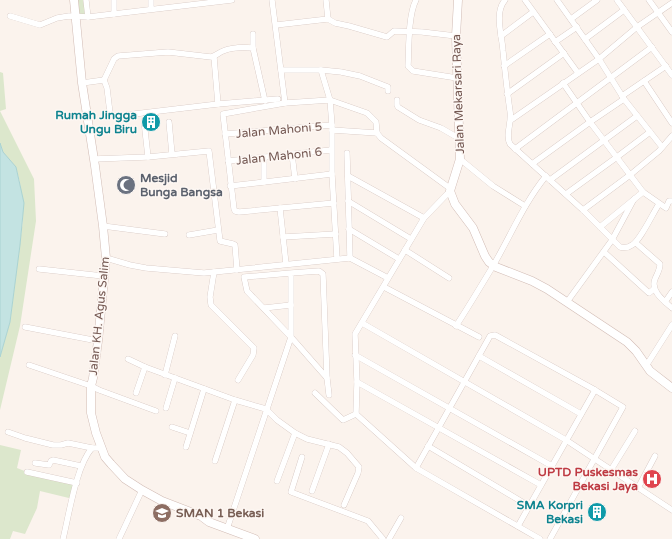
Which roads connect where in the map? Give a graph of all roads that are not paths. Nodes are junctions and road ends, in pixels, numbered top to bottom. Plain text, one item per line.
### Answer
1 (74, 0) edge
2 (86, 0) edge
3 (114, 0) edge
4 (151, 0) edge
5 (232, 0) edge
6 (272, 0) edge
7 (326, 0) edge
8 (416, 0) edge
9 (458, 0) edge
10 (505, 0) edge
11 (525, 0) edge
12 (557, 0) edge
13 (597, 0) edge
14 (617, 0) edge
15 (649, 0) edge
16 (207, 2) edge
17 (178, 3) edge
18 (672, 3) edge
19 (151, 9) junction
20 (624, 10) junction
21 (533, 12) junction
22 (658, 12) junction
23 (114, 14) junction
24 (10, 16) dead end
25 (77, 17) junction
26 (88, 17) junction
27 (328, 19) junction
28 (571, 19) junction
29 (276, 25) junction
30 (637, 27) junction
31 (577, 28) junction
32 (411, 31) junction
33 (672, 32) edge
34 (253, 34) dead end
35 (550, 34) junction
36 (456, 36) junction
37 (501, 36) junction
38 (584, 38) junction
39 (556, 42) junction
40 (652, 47) junction
41 (253, 48) junction
42 (564, 53) junction
43 (214, 57) junction
44 (599, 59) junction
45 (504, 66) junction
46 (666, 66) junction
47 (280, 70) junction
48 (321, 70) junction
49 (578, 73) junction
50 (672, 73) edge
51 (457, 78) junction
52 (612, 78) junction
53 (104, 80) junction
54 (644, 81) junction
55 (82, 83) junction
56 (563, 83) junction
57 (388, 91) dead end
58 (507, 94) junction
59 (623, 98) junction
60 (278, 99) dead end
61 (330, 100) junction
62 (397, 100) dead end
63 (264, 101) junction
64 (285, 103) junction
65 (577, 103) junction
66 (218, 104) junction
67 (637, 116) junction
68 (511, 120) junction
69 (144, 121) dead end
70 (169, 122) dead end
71 (590, 122) junction
72 (672, 122) edge
73 (332, 128) junction
74 (377, 132) junction
75 (650, 132) junction
76 (225, 134) junction
77 (672, 137) edge
78 (460, 138) junction
79 (604, 140) junction
80 (662, 147) junction
81 (514, 149) junction
82 (331, 150) junction
83 (347, 153) dead end
84 (172, 154) junction
85 (292, 154) junction
86 (148, 157) junction
87 (264, 157) junction
88 (617, 157) junction
89 (94, 159) junction
90 (460, 159) junction
91 (228, 161) junction
92 (532, 164) junction
93 (332, 174) junction
94 (348, 176) junction
95 (630, 176) junction
96 (548, 178) junction
97 (295, 179) junction
98 (264, 182) junction
99 (230, 186) junction
100 (450, 190) junction
101 (643, 192) junction
102 (566, 194) junction
103 (634, 199) junction
104 (348, 201) junction
105 (672, 201) edge
106 (334, 203) junction
107 (659, 204) junction
108 (525, 206) junction
109 (280, 208) junction
110 (583, 210) junction
111 (424, 218) junction
112 (103, 226) junction
113 (600, 227) junction
114 (349, 229) junction
115 (218, 230) junction
116 (165, 234) dead end
117 (336, 234) junction
118 (190, 235) dead end
119 (283, 237) junction
120 (411, 239) junction
121 (612, 240) junction
122 (636, 242) junction
123 (405, 250) junction
124 (604, 252) junction
125 (106, 258) junction
126 (350, 258) junction
127 (337, 259) junction
128 (399, 259) junction
129 (286, 264) junction
130 (493, 265) junction
131 (39, 269) dead end
132 (237, 270) junction
133 (214, 272) junction
134 (291, 273) junction
135 (103, 276) junction
136 (388, 278) junction
137 (449, 278) dead end
138 (384, 287) junction
139 (654, 289) junction
140 (672, 292) edge
141 (567, 302) junction
142 (665, 302) junction
143 (291, 305) junction
144 (264, 308) junction
145 (672, 308) edge
146 (362, 323) junction
147 (672, 324) edge
148 (456, 326) junction
149 (25, 327) dead end
150 (175, 336) dead end
151 (291, 337) junction
152 (479, 337) dead end
153 (98, 341) junction
154 (355, 355) junction
155 (479, 356) junction
156 (128, 359) dead end
157 (29, 366) dead end
158 (646, 366) junction
159 (145, 367) junction
160 (166, 375) junction
161 (175, 378) junction
162 (327, 378) junction
163 (238, 380) dead end
164 (465, 381) junction
165 (356, 382) junction
166 (91, 386) junction
167 (672, 388) edge
168 (204, 389) junction
169 (595, 390) junction
170 (136, 393) dead end
171 (315, 393) dead end
172 (329, 395) dead end
173 (235, 400) junction
174 (166, 408) dead end
175 (450, 408) junction
176 (266, 409) junction
177 (156, 411) dead end
178 (356, 414) junction
179 (581, 414) junction
180 (172, 427) dead end
181 (438, 428) junction
182 (635, 431) dead end
183 (8, 432) dead end
184 (190, 433) junction
185 (295, 433) junction
186 (566, 440) junction
187 (329, 444) junction
188 (428, 446) junction
189 (186, 447) dead end
190 (92, 448) junction
191 (102, 448) junction
192 (655, 456) dead end
193 (302, 457) dead end
194 (594, 458) junction
195 (215, 461) dead end
196 (35, 462) dead end
197 (81, 466) junction
198 (552, 466) junction
199 (416, 468) junction
200 (611, 470) junction
201 (27, 472) dead end
202 (277, 481) dead end
203 (76, 482) junction
204 (541, 485) junction
205 (638, 488) junction
206 (142, 490) junction
207 (312, 491) dead end
208 (344, 506) dead end
209 (529, 506) junction
210 (672, 510) edge
211 (401, 518) dead end
212 (518, 526) junction
213 (226, 528) junction
214 (63, 539) edge
215 (119, 539) edge
216 (255, 539) edge
217 (383, 539) edge
218 (389, 539) edge
219 (540, 539) edge
220 (550, 539) edge

1 - 25 street, Jalan KH. Agus Salim
2 - 26 street
3 - 23 street
4 - 19 street
5 - 16 street
6 - 29 street
7 - 27 street
8 - 32 street
9 - 36 street, Jalan Mekarsari Raya
10 - 37 street
11 - 21 street
12 - 28 street
13 - 28 street
14 - 20 street
15 - 22 street
16 - 17 street
17 - 19 street
18 - 22 street
19 - 23 street
20 - 30 street
20 - 38 street
21 - 35 street
21 - 37 street
22 - 30 street
22 - 33 street
23 - 26 street
24 - 25 street
25 - 26 street
25 - 55 street, Jalan KH. Agus Salim
27 - 29 street
27 - 32 street
28 - 31 street
29 - 47 street
30 - 40 street
30 - 44 street
31 - 38 street
31 - 39 street
32 - 36 street
32 - 51 street
34 - 41 street
35 - 39 street
35 - 45 street
36 - 51 street, Jalan Mekarsari Raya
37 - 45 street
38 - 44 street
39 - 42 street
40 - 46 street
40 - 52 street
41 - 43 street
41 - 63 street
42 - 49 street
42 - 58 street
43 - 53 street
43 - 66 street
44 - 49 street
44 - 52 street
45 - 58 street
46 - 50 street
46 - 54 street
47 - 48 street
47 - 64 street
48 - 57 street
48 - 61 street
49 - 56 street
51 - 78 street, Jalan Mekarsari Raya
52 - 59 street
52 - 65 street
53 - 55 street
53 - 66 street
54 - 59 street
54 - 72 street
55 - 89 street, Jalan KH. Agus Salim
56 - 65 street
56 - 68 street
58 - 68 street
59 - 67 street
59 - 71 street
60 - 63 street
61 - 64 street
61 - 73 street
61 - 74 street
62 - 78 street
63 - 66 street
64 - 76 street
65 - 71 street
65 - 81 street
67 - 75 street
67 - 79 street
68 - 81 street
69 - 86 street
70 - 84 street
71 - 79 street
71 - 92 street
73 - 74 street, Jalan Mahoni 5
73 - 76 street, Jalan Mahoni 5
73 - 82 street
74 - 100 street
75 - 80 street
75 - 88 street
76 - 91 street
77 - 80 street
78 - 90 street, Jalan Mekarsari Raya
79 - 88 street
79 - 96 street
80 - 95 street
81 - 92 street
82 - 85 street, Jalan Mahoni 6
82 - 93 street
83 - 94 street
84 - 86 street
84 - 115 street
85 - 87 street, Jalan Mahoni 6
85 - 97 street
86 - 89 street
87 - 91 street, Jalan Mahoni 6
87 - 98 street
88 - 95 street
88 - 102 street
89 - 112 street, Jalan KH. Agus Salim
90 - 100 street, Jalan Mekarsari Raya
90 - 108 street
91 - 99 street
92 - 96 street
93 - 97 street
93 - 106 street
94 - 104 street
94 - 111 street
95 - 101 street
95 - 110 street
96 - 102 street
96 - 108 street
97 - 98 street
98 - 99 street
99 - 109 street
100 - 111 street
100 - 130 street
101 - 103 street
101 - 107 street
102 - 110 street
103 - 113 street
103 - 121 street
104 - 114 street
104 - 120 street
105 - 107 street
106 - 109 street
106 - 117 street
107 - 122 street
108 - 130 street
109 - 119 street
110 - 113 street
111 - 120 street
112 - 116 street
112 - 125 street, Jalan KH. Agus Salim
113 - 121 street
114 - 126 street
114 - 128 street
115 - 118 street
115 - 132 street
117 - 119 street
117 - 127 street
119 - 129 street
120 - 123 street
121 - 122 street
121 - 124 street
122 - 139 street
123 - 128 street
123 - 137 street
124 - 139 street
124 - 141 street
125 - 133 street
125 - 135 street, Jalan KH. Agus Salim
126 - 127 street
126 - 136 street
127 - 129 street
128 - 136 street
129 - 132 street
130 - 141 street
130 - 148 street
131 - 135 street
132 - 133 street
133 - 163 street
134 - 143 street
134 - 144 street
134 - 162 street
135 - 153 street, Jalan KH. Agus Salim
136 - 138 street
138 - 146 street
138 - 148 street
139 - 142 street
140 - 142 street
141 - 158 street
142 - 145 street
143 - 144 street
143 - 151 street
144 - 151 street
146 - 154 street
146 - 164 street
147 - 158 street
148 - 152 street
149 - 153 street
150 - 160 street
151 - 162 street
151 - 176 street
153 - 166 street, Jalan KH. Agus Salim
154 - 165 street
154 - 175 street
155 - 164 street
155 - 169 street
155 - 179 street
156 - 159 street
157 - 166 street
158 - 167 street
159 - 160 street
159 - 170 street
160 - 161 street
161 - 168 street
161 - 174 street
162 - 172 street
164 - 175 street
164 - 186 street
165 - 178 street
165 - 181 street
166 - 177 street
166 - 191 street, Jalan KH. Agus Salim
168 - 173 street
168 - 184 street
169 - 179 street
169 - 194 street
171 - 178 street
173 - 176 street
173 - 195 street
175 - 181 street
175 - 198 street
176 - 185 street
176 - 213 street
178 - 199 street
179 - 186 street
180 - 184 street
181 - 188 street
181 - 204 street
182 - 200 street
183 - 190 street
184 - 189 street
185 - 187 street
185 - 202 street
186 - 194 street
186 - 198 street
187 - 207 street
187 - 208 street
188 - 199 street
188 - 209 street
190 - 191 street
190 - 197 street
191 - 206 street, Jalan KH. Agus Salim
192 - 205 street
193 - 217 street
194 - 200 street
194 - 220 street
196 - 197 street
197 - 203 street
198 - 204 street
199 - 212 street
200 - 205 street
201 - 203 street
203 - 214 street
204 - 209 street
205 - 210 street
206 - 213 street, Jalan KH. Agus Salim
206 - 215 street
209 - 212 street
211 - 218 street
212 - 219 street
213 - 216 street, Jalan KH. Agus Salim

